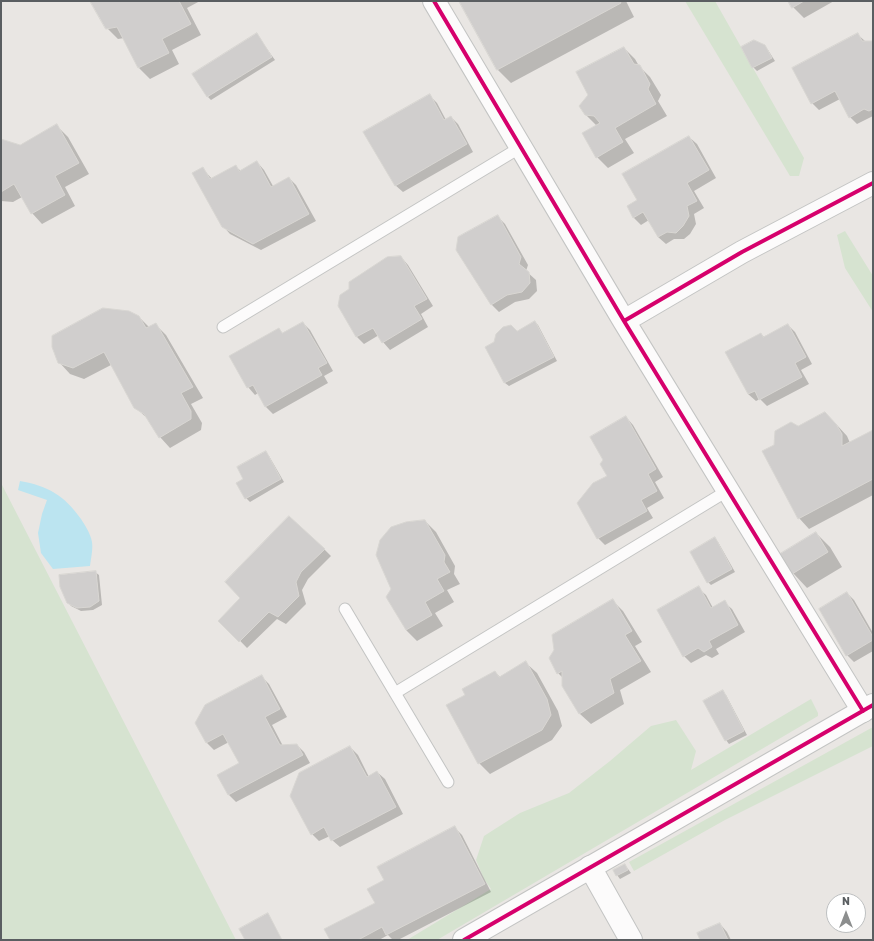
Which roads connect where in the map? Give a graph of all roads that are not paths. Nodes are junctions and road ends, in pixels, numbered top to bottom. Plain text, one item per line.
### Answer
1 (434, 1) edge
2 (521, 148) junction
3 (873, 183) edge
4 (624, 321) junction
5 (223, 327) dead end
6 (727, 491) junction
7 (345, 609) dead end
8 (395, 693) junction
9 (868, 708) edge
10 (448, 782) dead end
11 (590, 868) junction
12 (464, 940) edge
13 (631, 940) edge

1 - 2 street
2 - 4 street
2 - 5 lane
3 - 4 street
4 - 6 street
6 - 8 lane
6 - 9 street
7 - 8 lane
8 - 10 lane
9 - 11 street
11 - 12 street
11 - 13 street

